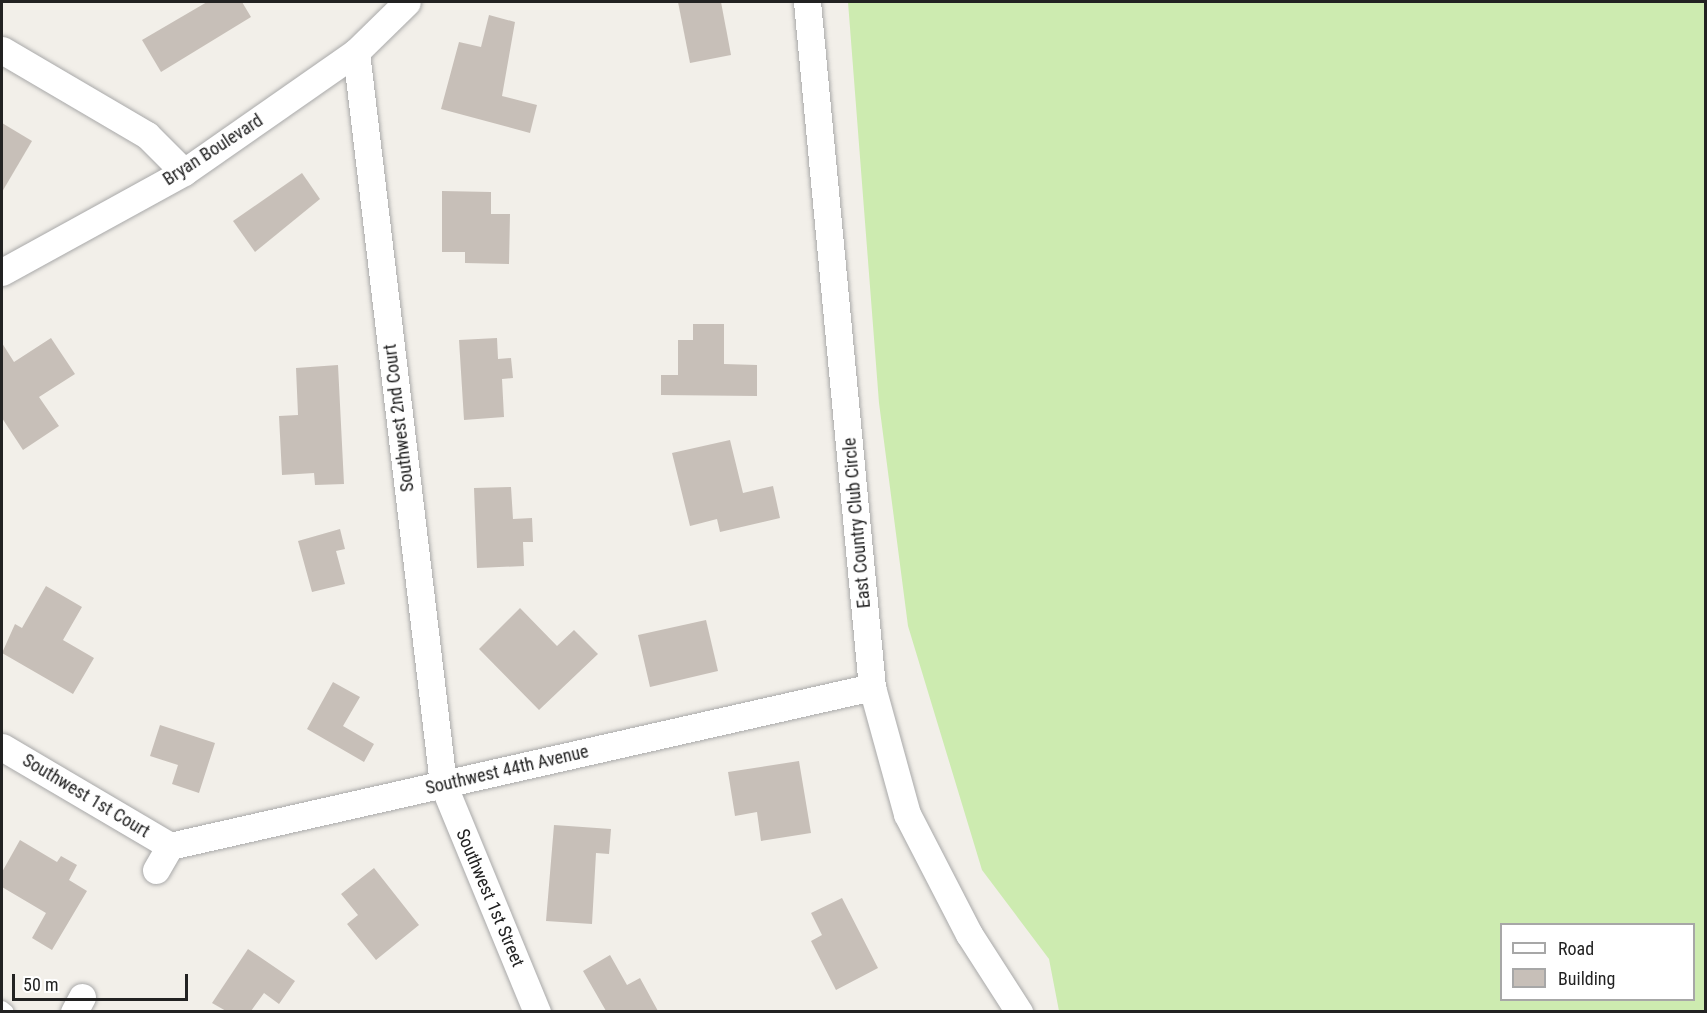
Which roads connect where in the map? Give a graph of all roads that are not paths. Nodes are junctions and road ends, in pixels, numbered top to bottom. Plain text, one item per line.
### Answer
1 (407, 2) edge
2 (807, 2) edge
3 (2, 50) edge
4 (356, 52) junction
5 (184, 172) junction
6 (2, 272) edge
7 (872, 687) junction
8 (2, 747) edge
9 (443, 784) junction
10 (170, 846) junction
11 (156, 870) dead end
12 (2, 1008) edge
13 (7, 1011) edge
14 (537, 1011) edge
15 (1019, 1011) edge

1 - 4 street, Bryan Boulevard
2 - 7 street, East Country Club Circle
3 - 5 street
4 - 5 street, Bryan Boulevard
4 - 9 street, Southwest 2nd Court
5 - 6 street, Bryan Boulevard
7 - 9 street, Southwest 44th Avenue
7 - 15 street, East Country Club Circle
8 - 10 street, Southwest 1st Court
9 - 10 street, Southwest 44th Avenue
9 - 14 street, Southwest 1st Street
10 - 11 street
12 - 13 lane

